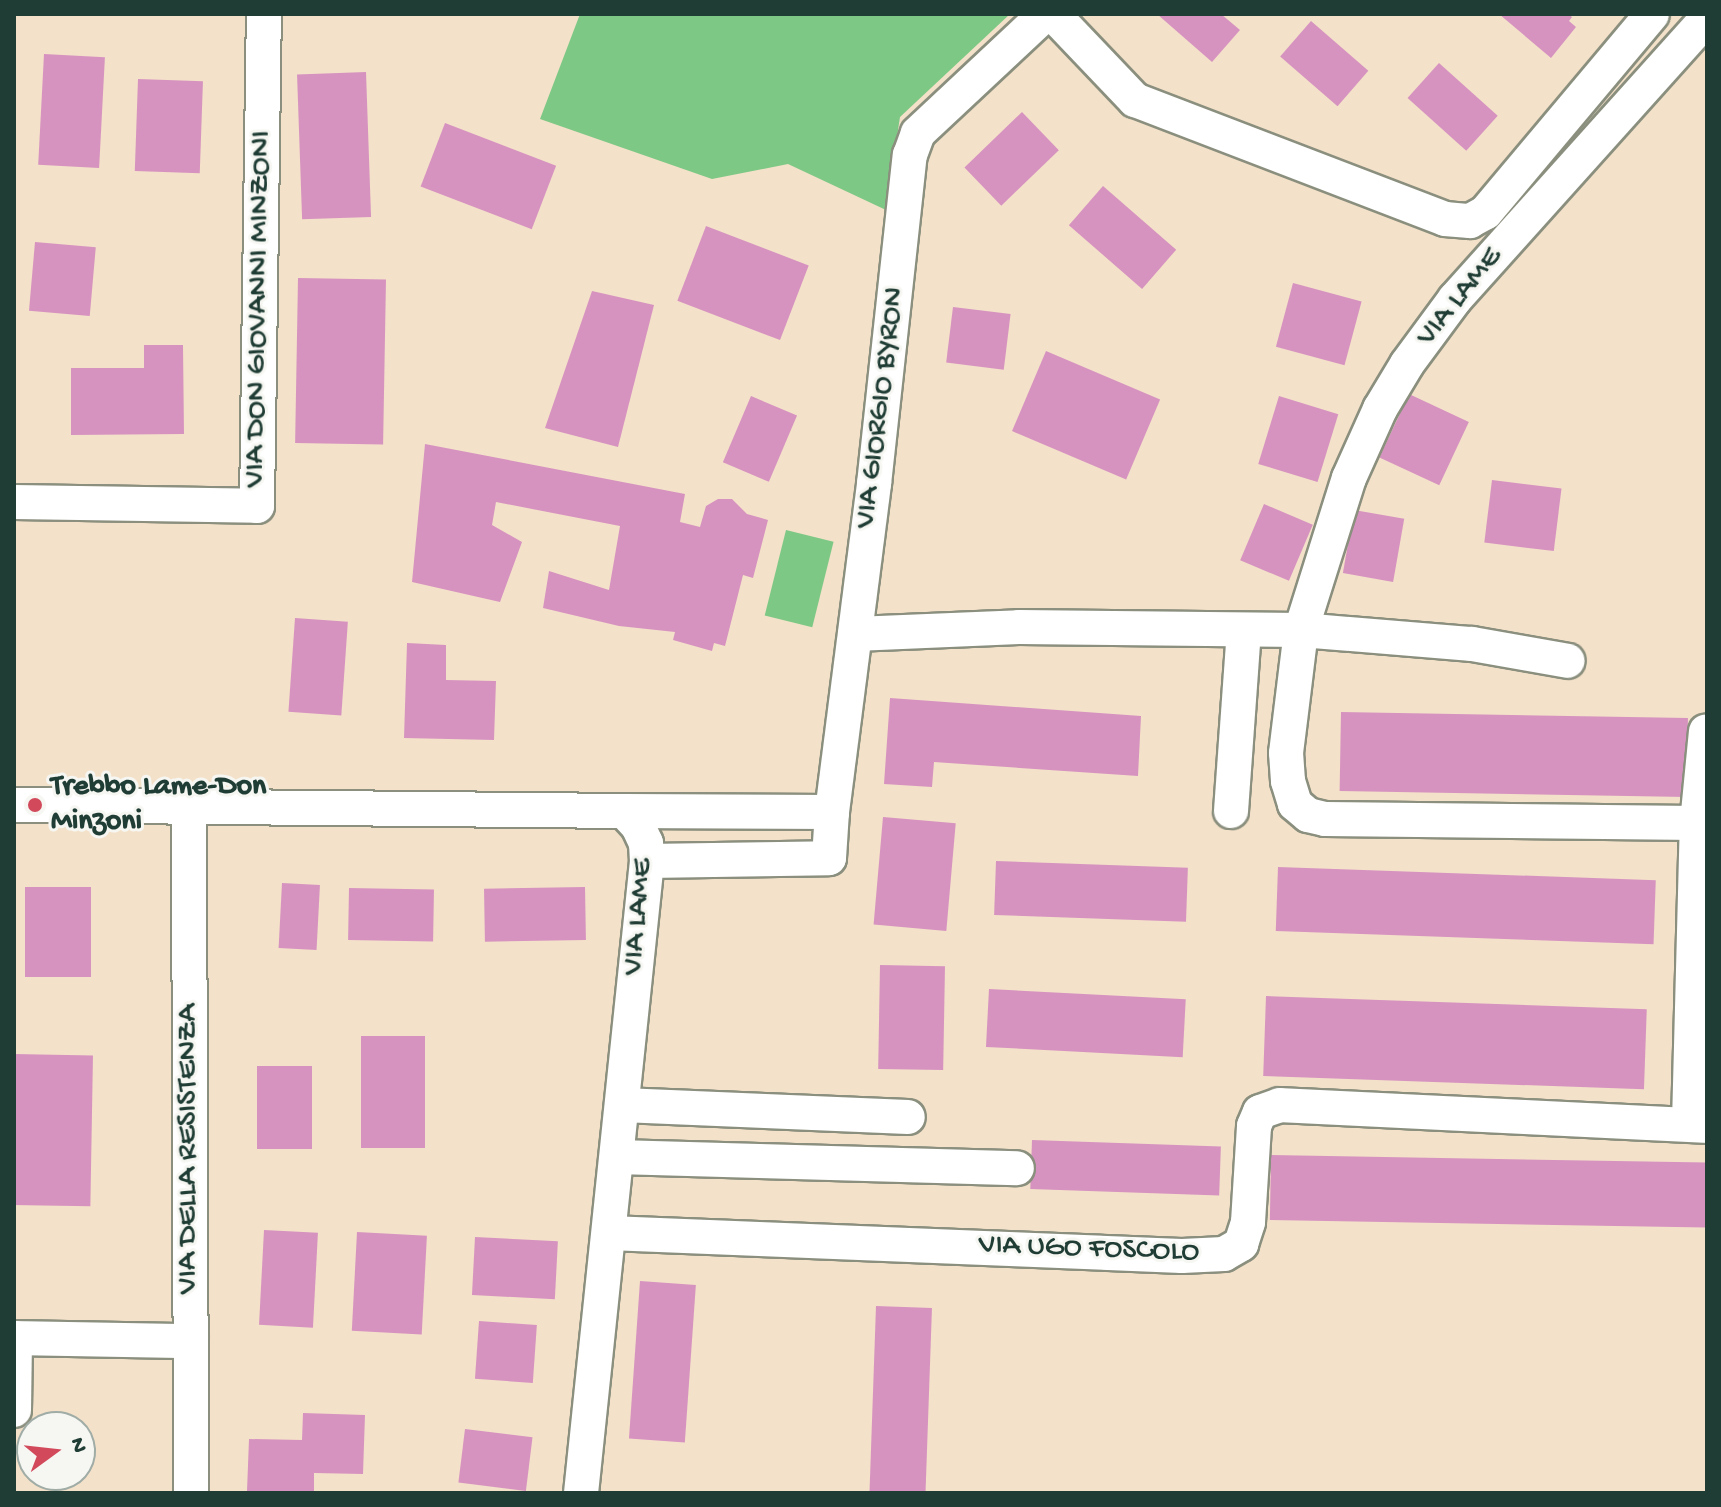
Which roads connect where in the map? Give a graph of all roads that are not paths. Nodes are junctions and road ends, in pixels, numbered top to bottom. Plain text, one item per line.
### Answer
1 (264, 14) edge
2 (1045, 14) edge
3 (1053, 14) edge
4 (1652, 14) edge
5 (1707, 18) edge
6 (14, 502) edge
7 (1244, 630) junction
8 (1301, 630) junction
9 (855, 634) junction
10 (1568, 661) dead end
11 (1706, 731) edge
12 (14, 805) edge
13 (189, 806) junction
14 (624, 811) junction
15 (1231, 811) dead end
16 (832, 812) junction
17 (1697, 823) junction
18 (647, 861) junction
19 (622, 1105) junction
20 (908, 1117) dead end
21 (1698, 1124) edge
22 (617, 1157) junction
23 (1017, 1168) dead end
24 (609, 1233) junction
25 (14, 1338) edge
26 (191, 1341) junction
27 (14, 1410) edge
28 (191, 1493) edge
29 (581, 1493) edge

1 - 6 street, VIA DON GIOVANNI MINZONI
2 - 9 street, VIA GIORGIO BYRON
3 - 4 street
5 - 8 street, VIA LAME
7 - 8 street
7 - 9 street
7 - 15 street
8 - 10 street
8 - 17 street
9 - 16 street, VIA GIORGIO BYRON
11 - 17 street, VIA UGO FOSCOLO
12 - 13 street
13 - 14 street
13 - 26 street, VIA DELLA RESISTENZA
14 - 16 street
14 - 18 street, VIA LAME
16 - 18 street, VIA GIORGIO BYRON
17 - 21 street, VIA UGO FOSCOLO
18 - 19 street, VIA LAME
19 - 20 street
19 - 22 street, VIA LAME
21 - 24 street, VIA UGO FOSCOLO
22 - 23 street
22 - 24 street, VIA LAME
24 - 29 street, VIA LAME
25 - 26 street
25 - 27 street
26 - 28 street, VIA DELLA RESISTENZA

